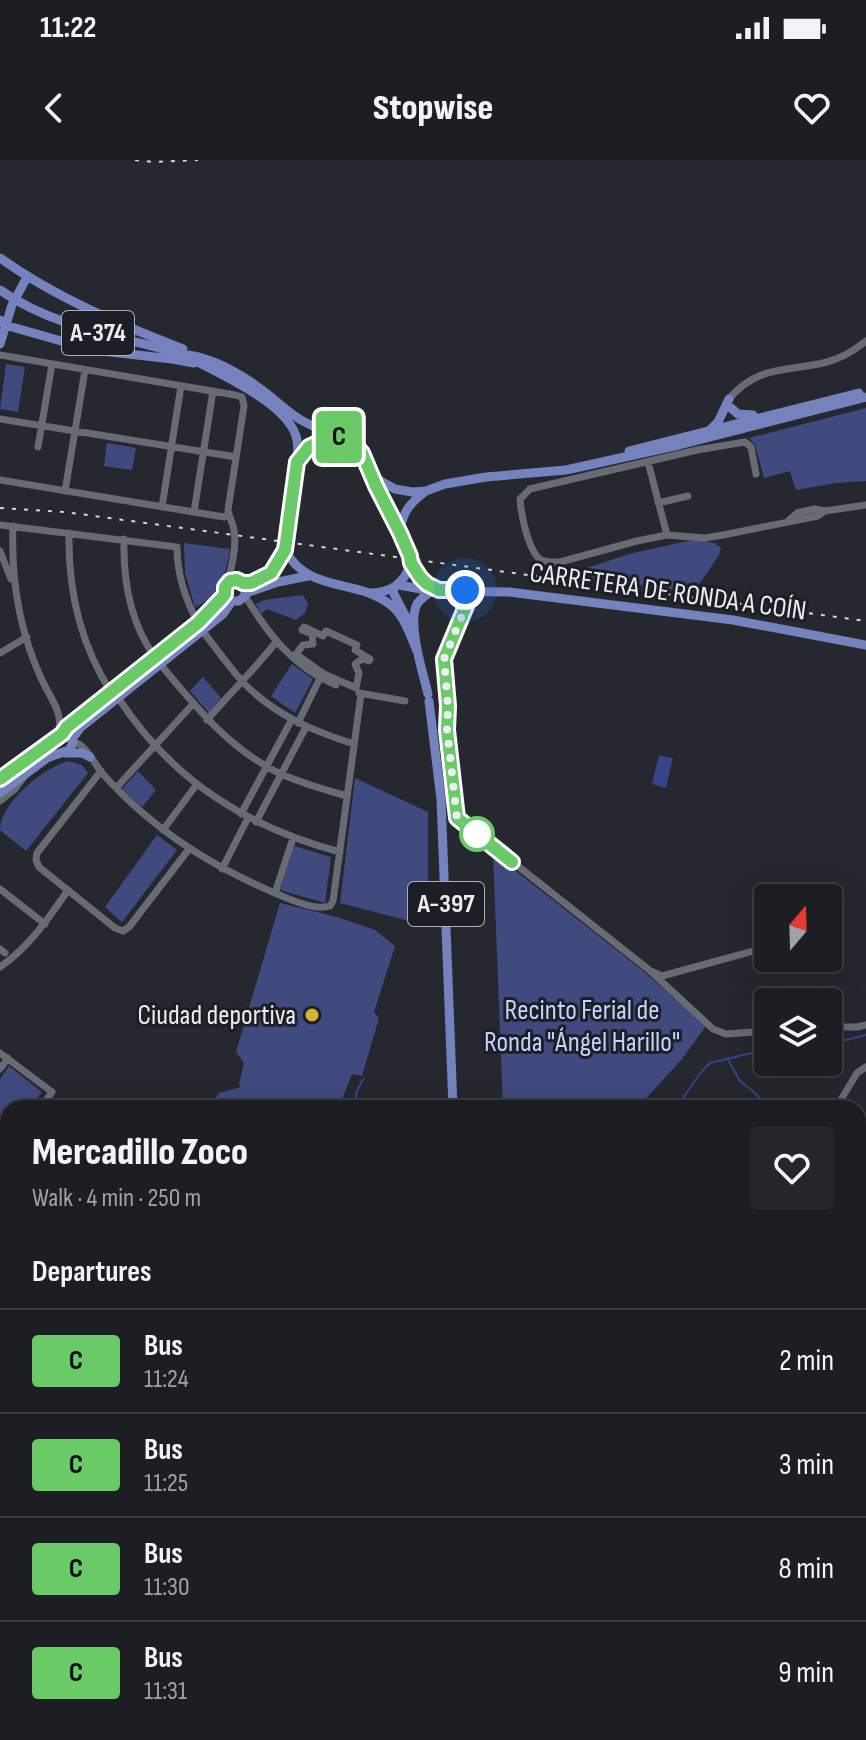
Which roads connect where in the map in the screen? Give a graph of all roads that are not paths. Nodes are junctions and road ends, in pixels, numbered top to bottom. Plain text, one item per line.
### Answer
1 (0, 258) edge
2 (27, 277) junction
3 (0, 290) edge
4 (11, 304) edge
5 (2, 323) edge
6 (866, 341) edge
7 (0, 344) edge
8 (181, 354) junction
9 (0, 355) edge
10 (197, 355) junction
11 (52, 364) junction
12 (204, 366) junction
13 (85, 370) junction
14 (181, 386) junction
15 (213, 391) junction
16 (866, 394) edge
17 (728, 407) junction
18 (764, 416) junction
19 (0, 419) edge
20 (781, 419) junction
21 (731, 425) junction
22 (42, 426) junction
23 (710, 430) junction
24 (75, 431) junction
25 (337, 437) junction
26 (679, 445) junction
27 (38, 447) dead end
28 (171, 447) junction
29 (204, 452) junction
30 (236, 457) junction
31 (297, 462) junction
32 (648, 462) junction
33 (556, 470) junction
34 (527, 473) junction
35 (372, 474) junction
36 (756, 474) dead end
37 (0, 480) edge
38 (530, 489) junction
39 (65, 491) junction
40 (426, 491) junction
41 (688, 496) dead end
42 (658, 503) junction
43 (866, 505) edge
44 (162, 507) junction
45 (194, 512) junction
46 (228, 515) junction
47 (0, 525) edge
48 (13, 526) junction
49 (69, 533) junction
50 (287, 533) dead end
51 (400, 533) junction
52 (667, 535) junction
53 (124, 539) junction
54 (0, 551) edge
55 (410, 560) junction
56 (308, 576) junction
57 (396, 587) junction
58 (236, 588) junction
59 (15, 590) junction
60 (435, 590) junction
61 (465, 590) junction
62 (477, 590) junction
63 (369, 593) junction
64 (466, 606) junction
65 (200, 627) junction
66 (27, 637) junction
67 (415, 639) junction
68 (276, 642) junction
69 (866, 643) edge
70 (303, 645) joint
71 (417, 651) junction
72 (0, 653) edge
73 (158, 661) junction
74 (320, 678) junction
75 (242, 681) junction
76 (361, 694) junction
77 (115, 695) junction
78 (405, 701) dead end
79 (193, 704) junction
80 (207, 720) junction
81 (298, 723) junction
82 (59, 736) junction
83 (72, 741) junction
84 (354, 744) junction
85 (156, 745) junction
86 (62, 752) junction
87 (50, 757) junction
88 (90, 757) junction
89 (267, 767) junction
90 (101, 771) junction
91 (28, 772) junction
92 (281, 774) junction
93 (0, 779) edge
94 (197, 784) junction
95 (116, 788) junction
96 (0, 793) edge
97 (347, 796) junction
98 (0, 801) edge
99 (248, 818) junction
100 (163, 830) junction
101 (293, 838) junction
102 (189, 849) junction
103 (340, 852) junction
104 (222, 869) junction
105 (0, 889) edge
106 (68, 890) junction
107 (275, 893) junction
108 (45, 924) junction
109 (754, 951) edge
110 (0, 967) edge
111 (648, 969) junction
112 (450, 1012) junction
113 (866, 1025) edge
114 (842, 1027) edge
115 (754, 1032) edge
116 (0, 1053) edge
117 (8, 1058) junction
118 (866, 1067) edge
119 (0, 1069) edge
120 (46, 1100) edge
121 (453, 1100) edge
122 (453, 1100) edge
123 (841, 1100) edge

1 - 2 main road
2 - 4 main road
2 - 10 main road
3 - 4 main road, A-374
4 - 5 main road
4 - 8 main road, A-374
5 - 7 main road
5 - 12 main road
6 - 17 street
8 - 10 main road, A-374
8 - 12 main road, A-374
9 - 11 street
10 - 25 main road, A-374
11 - 13 street
11 - 22 street
12 - 31 main road, A-374
13 - 14 street
13 - 24 street
14 - 15 street
14 - 28 street
15 - 29 street
15 - 30 street
16 - 18 main road
16 - 20 main road
17 - 18 main road
17 - 21 main road
17 - 23 main road
18 - 21 main road
19 - 22 street
20 - 21 main road
20 - 26 main road
21 - 23 main road
21 - 26 main road
22 - 24 street
22 - 27 street
23 - 33 main road
24 - 28 street
24 - 39 street
25 - 31 main road
25 - 35 main road
26 - 33 main road
28 - 29 street
28 - 44 street
29 - 30 street
29 - 45 street
30 - 46 street
31 - 50 main road
32 - 36 street
32 - 38 street
32 - 42 street
33 - 34 main road
34 - 38 street
34 - 40 main road
35 - 40 main road
35 - 51 main road
37 - 39 street
38 - 52 street
39 - 44 street
40 - 51 main road
41 - 42 street
42 - 52 street
43 - 52 street
44 - 45 street
45 - 46 street
46 - 58 street
47 - 48 street
48 - 49 street
48 - 59 street
49 - 53 street
49 - 77 street
51 - 55 main road
53 - 65 street
53 - 73 street
54 - 59 street
55 - 57 main road
55 - 60 main road
56 - 58 main road
56 - 58 main road
56 - 63 main road
57 - 60 main road, CARRETERA DE RONDA A COÍN
57 - 63 main road, CARRETERA DE RONDA A COÍN
57 - 67 main road
58 - 65 main road
58 - 68 street
59 - 66 street
60 - 61 main road, CARRETERA DE RONDA A COÍN
60 - 67 main road
61 - 62 main road, CARRETERA DE RONDA A COÍN
61 - 64 street
62 - 64 street
62 - 69 main road, CARRETERA DE RONDA A COÍN
63 - 71 main road
64 - 111 street
65 - 73 main road
65 - 75 street
66 - 72 street
66 - 82 street
67 - 71 main road
68 - 74 street
68 - 75 street
70 - 70 street
71 - 112 main road, A-397
73 - 77 main road
73 - 79 street
74 - 76 street
74 - 81 street
75 - 80 street
75 - 81 street
76 - 78 street
76 - 84 street
77 - 82 main road
77 - 83 main road
77 - 85 street
79 - 80 street
79 - 85 street
80 - 89 street
81 - 84 street
81 - 89 street
81 - 92 street
82 - 83 main road
82 - 86 main road
82 - 93 main road
83 - 86 main road
83 - 88 street
84 - 97 street
85 - 94 street
85 - 95 street
86 - 87 main road
87 - 88 main road
87 - 91 main road
88 - 90 street
89 - 92 street
89 - 99 street
90 - 95 street
90 - 106 street
91 - 96 main road
91 - 98 street
92 - 97 street
92 - 99 street
94 - 99 street
94 - 100 street
95 - 100 street
97 - 103 street
99 - 101 street
99 - 104 street
100 - 102 street
101 - 103 street
101 - 107 street
102 - 104 street
102 - 106 street
103 - 107 street
104 - 107 street
105 - 108 street
106 - 108 street
108 - 110 street
109 - 111 street
111 - 115 street
112 - 121 main road, A-397
112 - 122 main road
113 - 114 street
116 - 117 street
117 - 119 street
117 - 120 street
118 - 123 street

